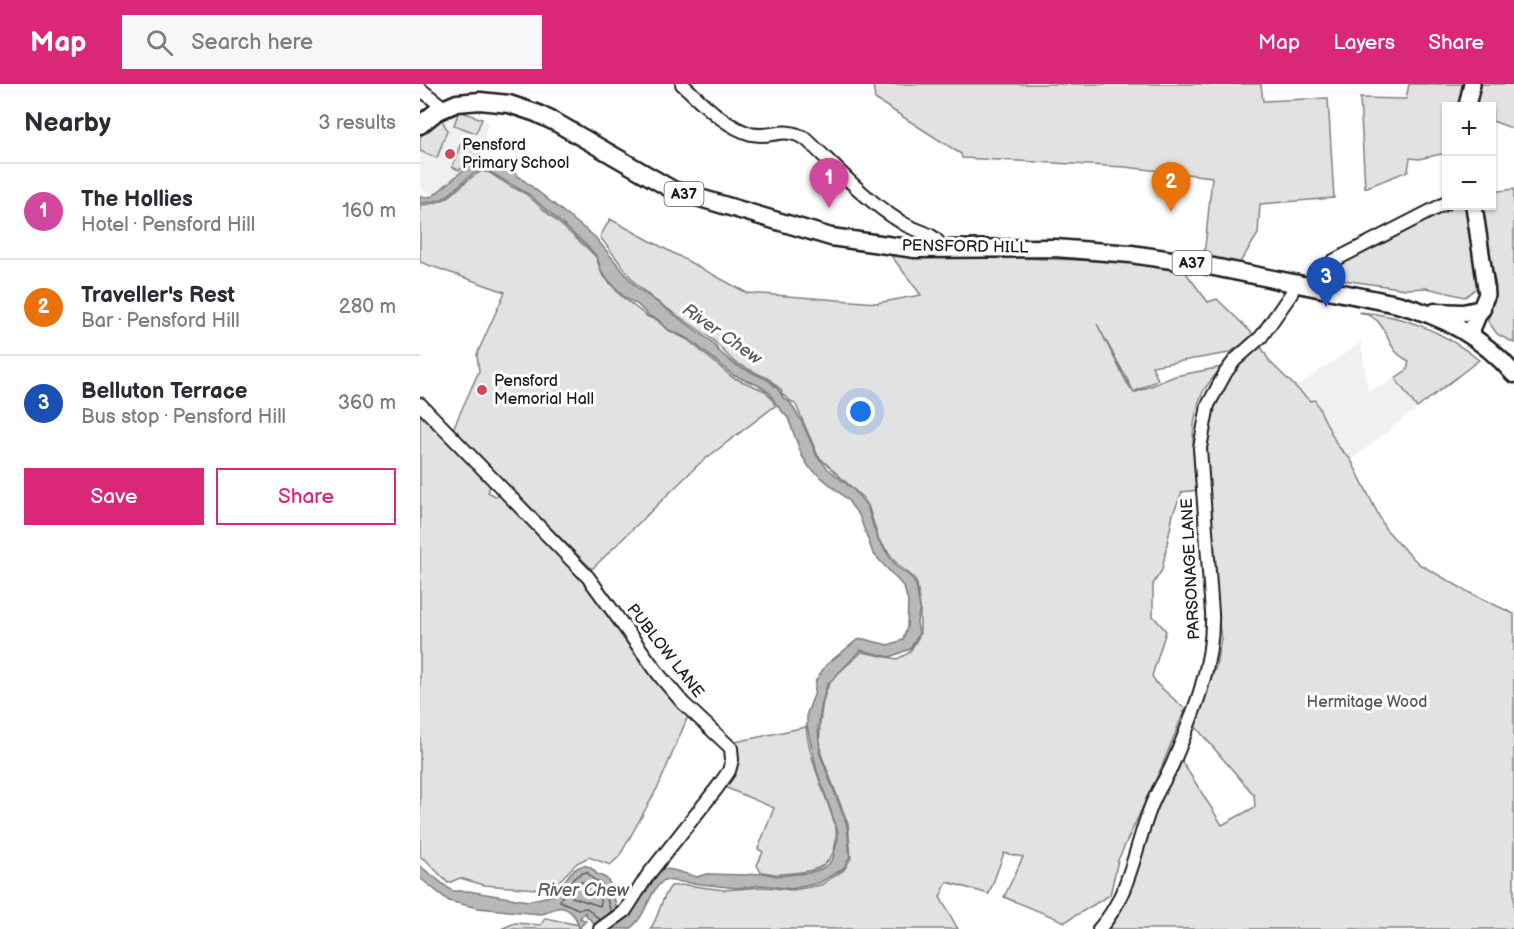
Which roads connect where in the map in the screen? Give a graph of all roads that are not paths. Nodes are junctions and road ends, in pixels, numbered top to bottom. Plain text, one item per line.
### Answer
1 (1472, 84) edge
2 (685, 85) edge
3 (420, 89) edge
4 (1468, 102) edge
5 (443, 107) junction
6 (420, 125) edge
7 (1442, 205) edge
8 (1475, 210) edge
9 (942, 249) junction
10 (1318, 274) dead end
11 (1294, 285) junction
12 (1482, 309) junction
13 (1428, 313) junction
14 (1470, 334) junction
15 (1514, 374) edge
16 (420, 404) edge
17 (600, 929) edge
18 (1099, 929) edge

1 - 4 main road
2 - 9 street
3 - 5 street
5 - 6 highway, A37
5 - 9 highway, PENSFORD HILL / A37
7 - 10 street
8 - 12 main road
9 - 11 highway, PENSFORD HILL / A37
11 - 13 highway, PENSFORD HILL / A37
11 - 18 street, PARSONAGE LANE
12 - 13 highway
12 - 14 main road
13 - 14 highway, PENSFORD HILL / A37
14 - 15 highway, A37
16 - 17 street, PUBLOW LANE

